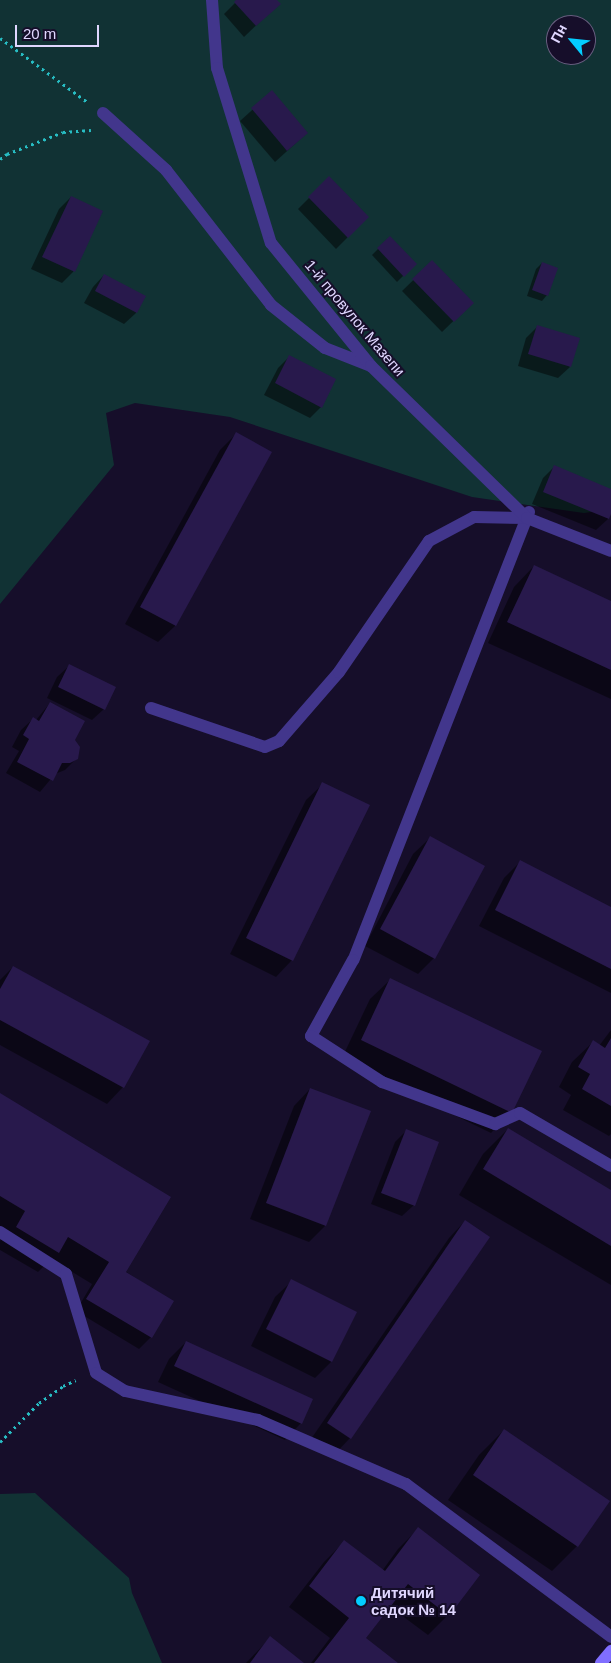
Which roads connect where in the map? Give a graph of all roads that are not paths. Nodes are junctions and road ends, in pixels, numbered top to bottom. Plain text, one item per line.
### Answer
1 (212, 0) edge
2 (103, 113) road end
3 (370, 366) junction
4 (528, 515) junction
5 (611, 551) edge
6 (151, 708) dead end
7 (611, 1166) edge
8 (0, 1232) edge
9 (611, 1637) edge
10 (611, 1651) edge
11 (601, 1663) edge

1 - 3 street, 1-й провулок Мазепи
2 - 3 street
3 - 4 street, 1-й провулок Мазепи
4 - 5 street, 1-й провулок Мазепи
4 - 6 street
4 - 7 street
8 - 9 street
10 - 11 main road

